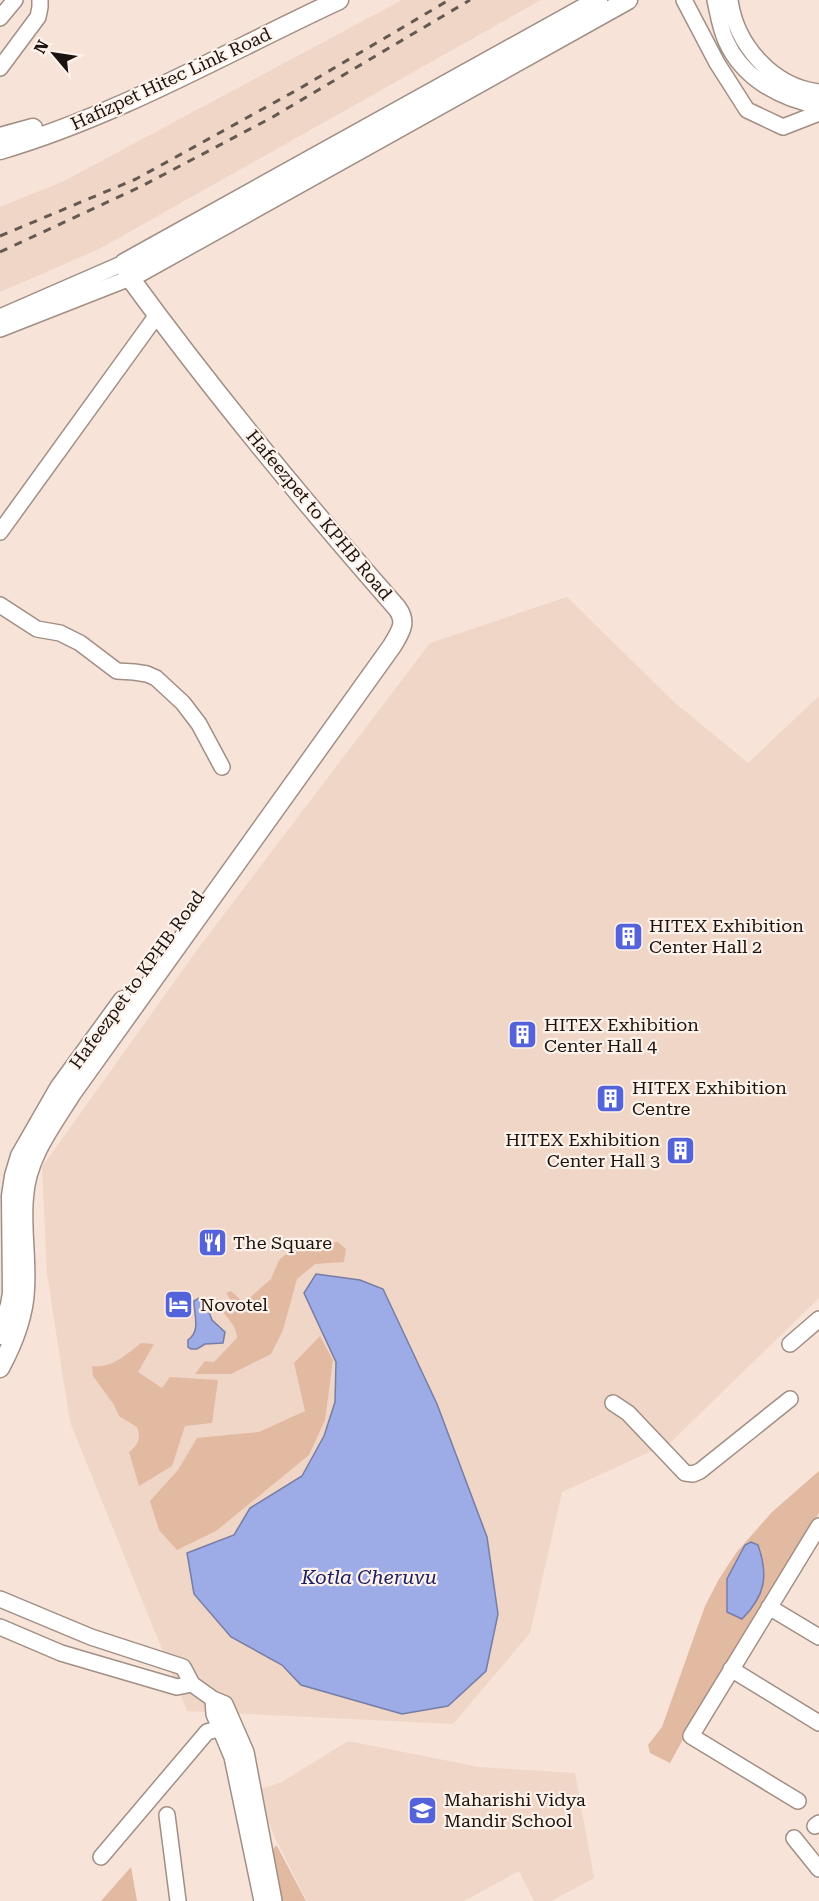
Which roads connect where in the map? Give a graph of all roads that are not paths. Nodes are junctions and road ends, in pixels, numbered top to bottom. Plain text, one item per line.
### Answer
1 (15, 0) edge
2 (40, 0) edge
3 (316, 0) edge
4 (339, 0) edge
5 (598, 0) edge
6 (628, 0) edge
7 (684, 0) edge
8 (715, 0) edge
9 (730, 0) edge
10 (0, 18) edge
11 (0, 68) edge
12 (819, 92) edge
13 (819, 106) edge
14 (819, 113) edge
15 (0, 137) edge
16 (0, 150) edge
17 (127, 271) junction
18 (157, 315) junction
19 (0, 317) edge
20 (0, 329) edge
21 (0, 532) edge
22 (0, 605) edge
23 (397, 608) junction
24 (222, 767) dead end
25 (819, 1319) edge
26 (0, 1335) edge
27 (790, 1344) dead end
28 (0, 1368) edge
29 (790, 1399) dead end
30 (613, 1403) dead end
31 (819, 1526) edge
32 (814, 1544) edge
33 (0, 1599) edge
34 (769, 1607) junction
35 (0, 1627) edge
36 (819, 1637) edge
37 (731, 1669) junction
38 (192, 1684) junction
39 (819, 1723) edge
40 (228, 1726) junction
41 (798, 1802) dead end
42 (167, 1815) dead end
43 (794, 1838) dead end
44 (101, 1857) dead end
45 (819, 1869) edge
46 (178, 1901) edge
47 (262, 1901) edge
48 (274, 1901) edge

1 - 10 street
2 - 11 street
3 - 15 main road
4 - 16 main road, Hafizpet Hitec Link Road
5 - 17 main road
6 - 17 main road
7 - 14 street
8 - 13 street
9 - 12 street
17 - 18 main road, Hafeezpet to KPHB Road
17 - 19 street
17 - 20 street
18 - 21 street
18 - 23 main road, Hafeezpet to KPHB Road
22 - 24 street
23 - 26 main road, Hafeezpet to KPHB Road
23 - 28 main road
25 - 27 street
29 - 30 street
31 - 32 street
32 - 34 street
33 - 38 street
34 - 36 street
34 - 37 street
35 - 38 street
37 - 39 street
37 - 41 street
38 - 40 street
40 - 44 street
40 - 47 street
40 - 48 street
42 - 46 street
43 - 45 street

